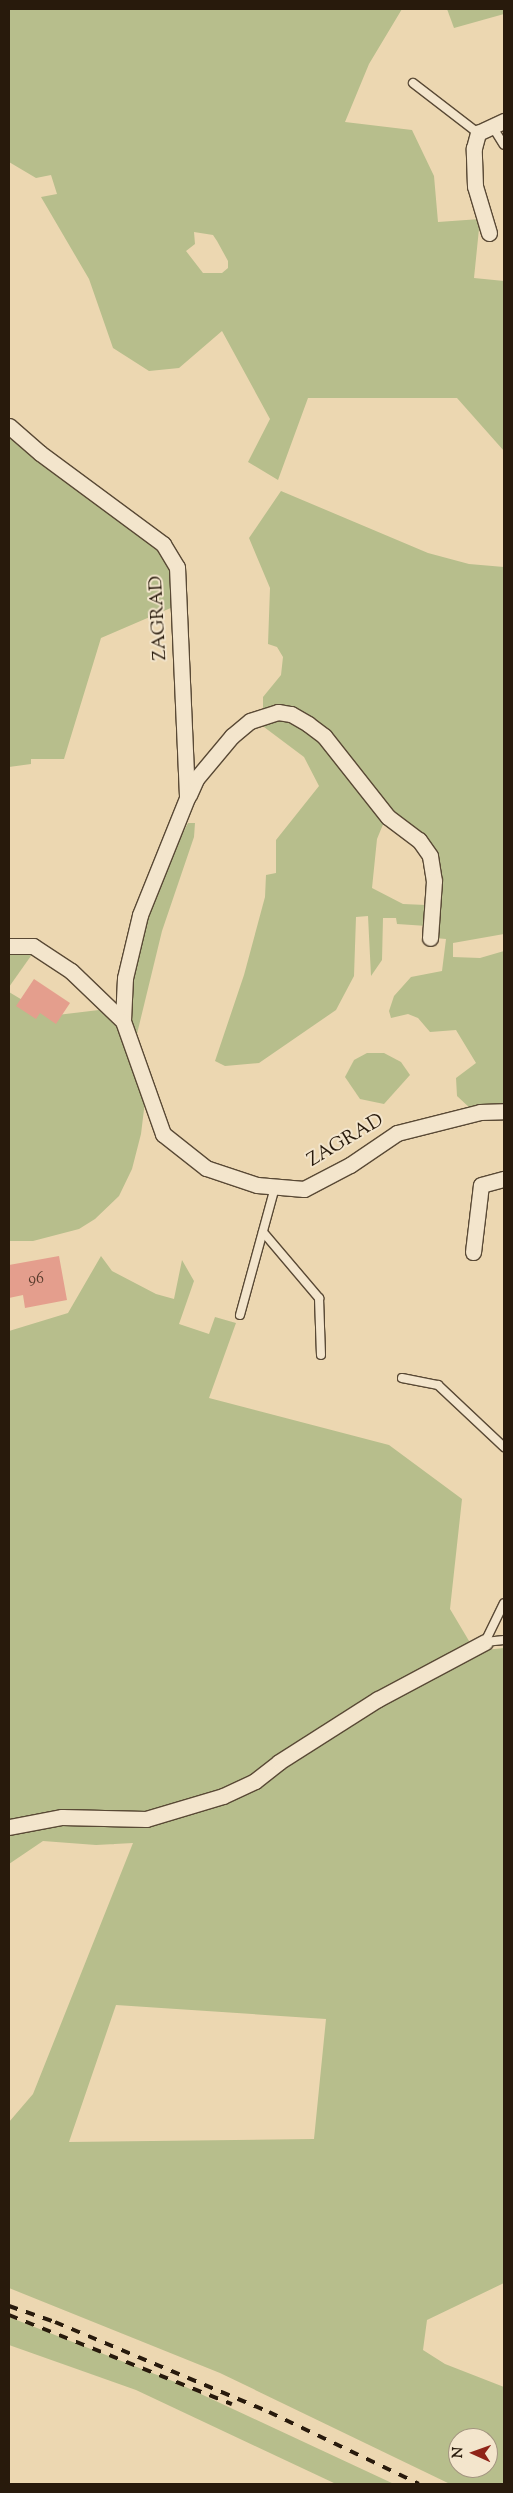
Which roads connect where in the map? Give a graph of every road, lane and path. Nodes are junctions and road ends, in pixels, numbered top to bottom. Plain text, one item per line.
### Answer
1 (413, 83) dead end
2 (498, 123) edge
3 (478, 133) junction
4 (504, 145) edge
5 (489, 233) dead end
6 (9, 426) edge
7 (187, 798) junction
8 (430, 938) dead end
9 (9, 946) edge
10 (123, 1020) junction
11 (504, 1111) edge
12 (504, 1179) edge
13 (275, 1187) junction
14 (263, 1232) junction
15 (473, 1252) dead end
16 (240, 1315) dead end
17 (321, 1355) dead end
18 (402, 1378) dead end
19 (504, 1447) edge
20 (504, 1603) edge
21 (504, 1640) edge
22 (485, 1642) junction
23 (9, 1827) edge

1 - 3 lane
2 - 3 street
2 - 4 lane
3 - 5 street
6 - 7 street, ZAGRAD
7 - 8 street, ZAGRAD
7 - 10 street, ZAGRAD
9 - 10 street, ZAGRAD
10 - 13 street, ZAGRAD
11 - 13 street, ZAGRAD
12 - 15 street
13 - 14 lane
14 - 16 lane
14 - 17 lane
18 - 19 lane
20 - 22 lane
21 - 22 lane
22 - 23 street

